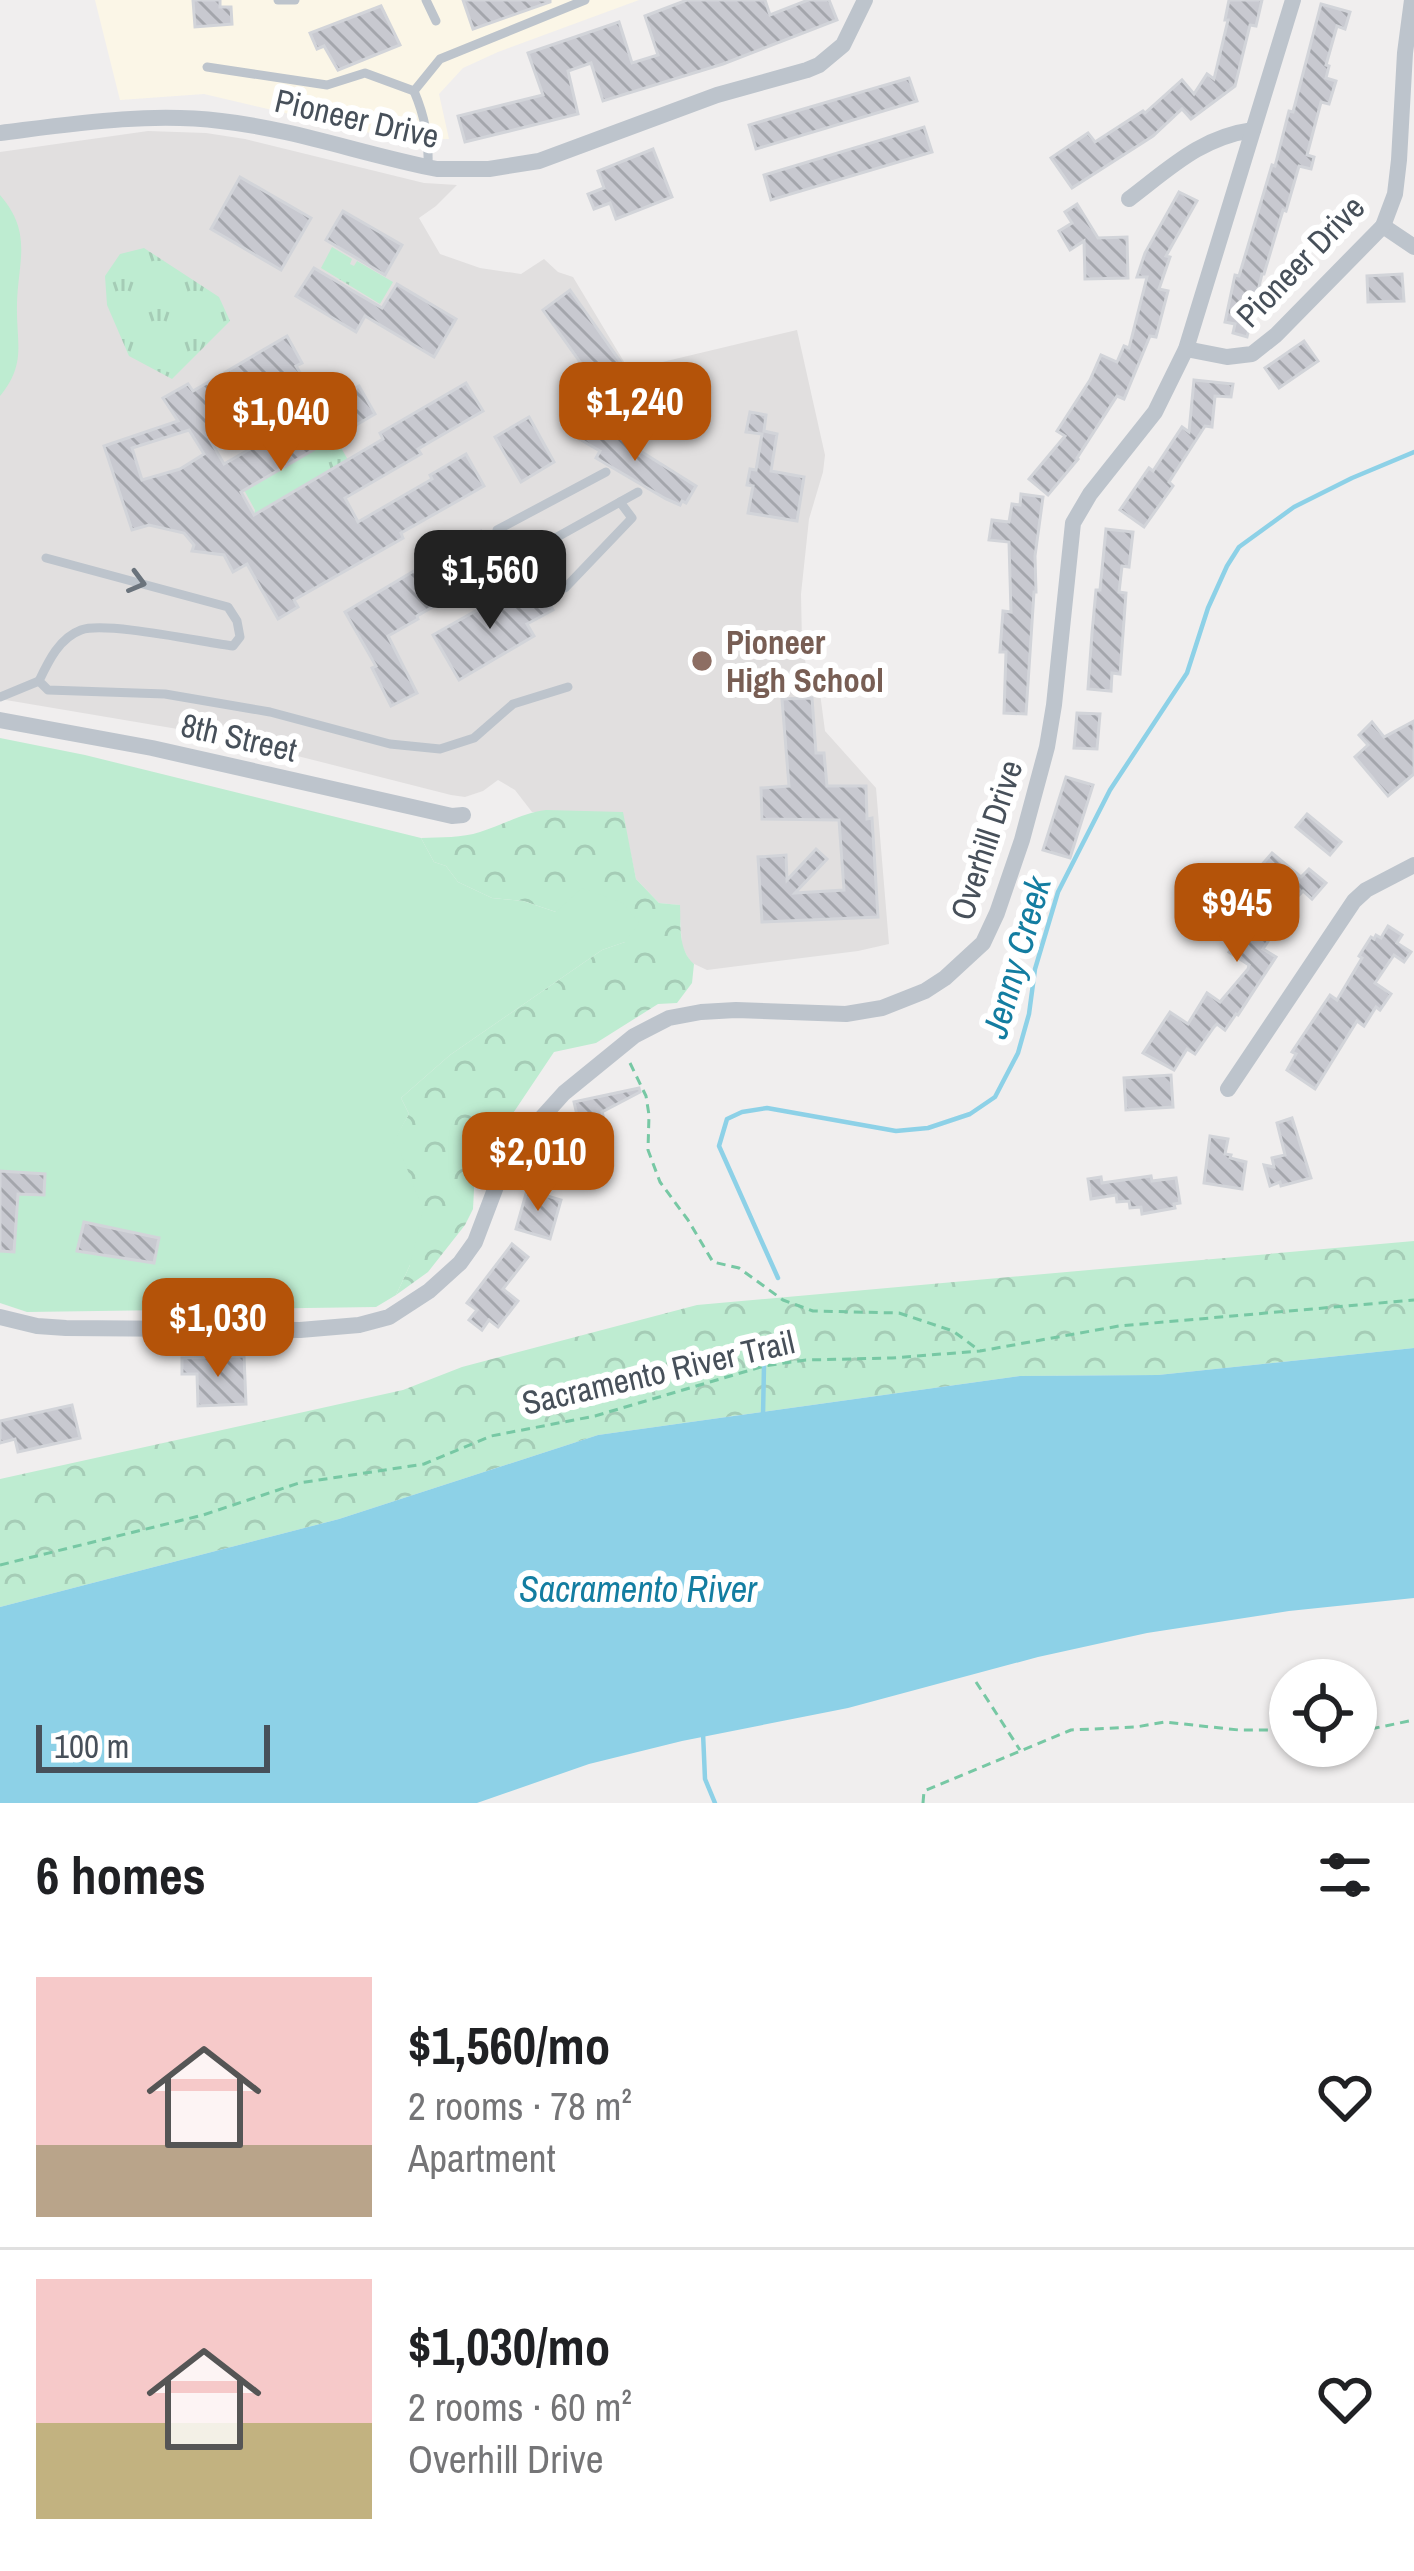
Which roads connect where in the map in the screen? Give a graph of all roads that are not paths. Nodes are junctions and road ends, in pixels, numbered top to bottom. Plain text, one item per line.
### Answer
1 (278, 0) edge
2 (295, 0) edge
3 (426, 0) edge
4 (585, 0) edge
5 (865, 0) edge
6 (1292, 0) edge
7 (1412, 0) edge
8 (436, 21) dead end
9 (207, 67) dead end
10 (415, 91) junction
11 (1253, 130) junction
12 (0, 133) edge
13 (428, 167) junction
14 (1129, 199) dead end
15 (1383, 226) junction
16 (1414, 247) edge
17 (1186, 349) junction
18 (606, 472) dead end
19 (638, 492) dead end
20 (620, 502) junction
21 (46, 558) dead end
22 (565, 588) dead end
23 (39, 681) junction
24 (568, 687) dead end
25 (0, 697) edge
26 (0, 720) edge
27 (464, 815) dead end
28 (1414, 865) edge
29 (1228, 1089) dead end
30 (0, 1316) edge

1 - 2 lane
3 - 8 lane
4 - 10 lane
5 - 13 street, Pioneer Drive
6 - 11 street, Overhill Drive
7 - 15 street, Pioneer Drive
9 - 10 lane
10 - 13 lane
11 - 14 street
11 - 17 street, Overhill Drive
12 - 13 street, Pioneer Drive
15 - 16 street
15 - 17 street, Pioneer Drive
17 - 30 street, Overhill Drive
18 - 20 lane
19 - 20 lane
20 - 22 lane
21 -> 23 lane
23 - 24 lane
23 - 25 lane
26 - 27 street, 8th Street
28 - 29 street

